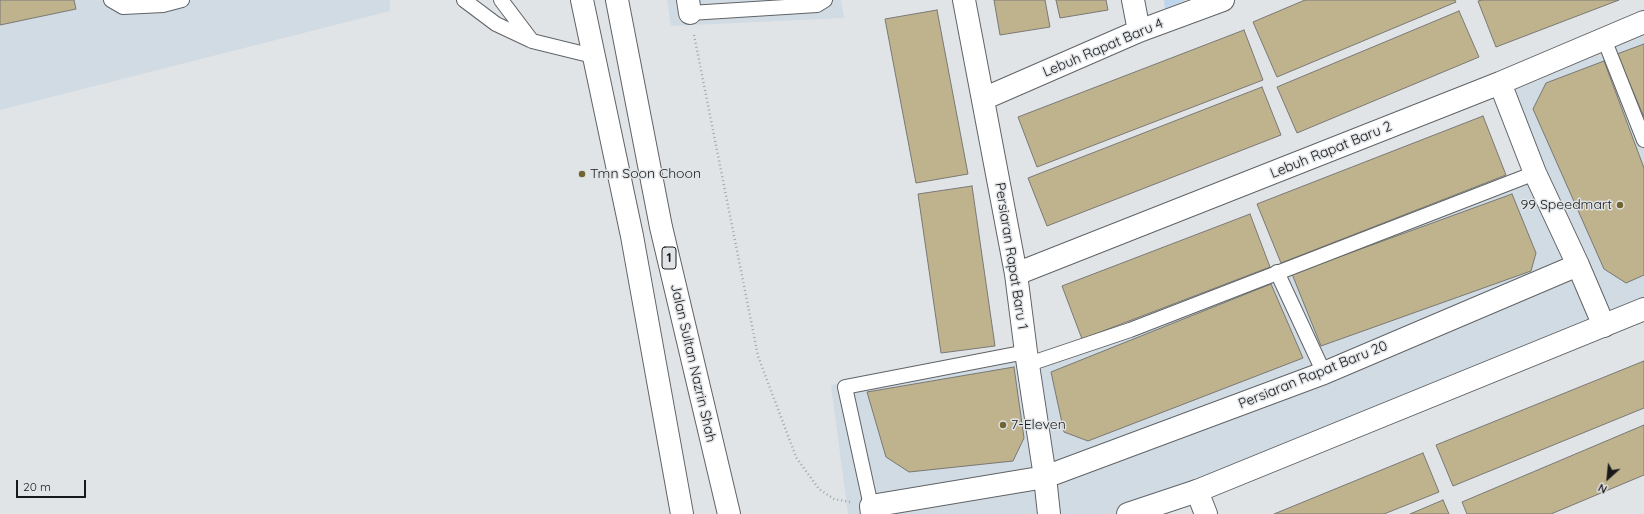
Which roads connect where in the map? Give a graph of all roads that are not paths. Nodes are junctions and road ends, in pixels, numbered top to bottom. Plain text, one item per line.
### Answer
1 (111, 0) edge
2 (182, 0) edge
3 (464, 0) edge
4 (501, 0) edge
5 (582, 0) edge
6 (617, 0) edge
7 (825, 0) edge
8 (964, 0) edge
9 (1133, 0) edge
10 (1223, 0) edge
11 (689, 6) edge
12 (1644, 22) edge
13 (1139, 32) junction
14 (1604, 39) junction
15 (532, 41) junction
16 (593, 56) junction
17 (1500, 83) junction
18 (983, 99) junction
19 (1644, 140) edge
20 (1535, 173) junction
21 (1578, 265) junction
22 (1277, 272) junction
23 (1016, 274) junction
24 (1644, 309) edge
25 (1604, 326) junction
26 (1027, 358) junction
27 (1324, 373) junction
28 (1045, 476) junction
29 (1197, 491) junction
30 (683, 508) edge
31 (871, 510) edge
32 (729, 514) edge
33 (1049, 514) edge
34 (1128, 514) edge
35 (1206, 514) edge

1 - 2 lane
3 - 15 lane
4 - 15 lane
5 - 16 main road
6 - 32 main road, Jalan Sultan Nazrin Shah / 1
7 - 11 lane
8 - 18 main road, Persiaran Rapat Baru 1
9 - 13 main road
10 - 13 main road, Lebuh Rapat Baru 4
12 - 14 main road, Lebuh Rapat Baru 2
13 - 18 main road, Lebuh Rapat Baru 4
14 - 17 main road, Lebuh Rapat Baru 2
14 - 19 lane
15 - 16 lane
16 - 30 main road
17 - 20 main road
17 - 23 main road, Lebuh Rapat Baru 2
18 - 23 main road, Persiaran Rapat Baru 1
20 - 21 main road
20 - 22 lane
21 - 25 main road
21 - 27 main road, Persiaran Rapat Baru 20
22 - 26 lane
22 - 27 lane
23 - 26 main road, Persiaran Rapat Baru 1
24 - 25 main road
25 - 29 main road
26 - 28 main road, Persiaran Rapat Baru 1
26 - 31 lane
27 - 28 main road, Persiaran Rapat Baru 20
28 - 31 main road, Persiaran Rapat Baru 20
28 - 33 main road, Persiaran Rapat Baru 1
29 - 34 main road
29 - 35 main road

